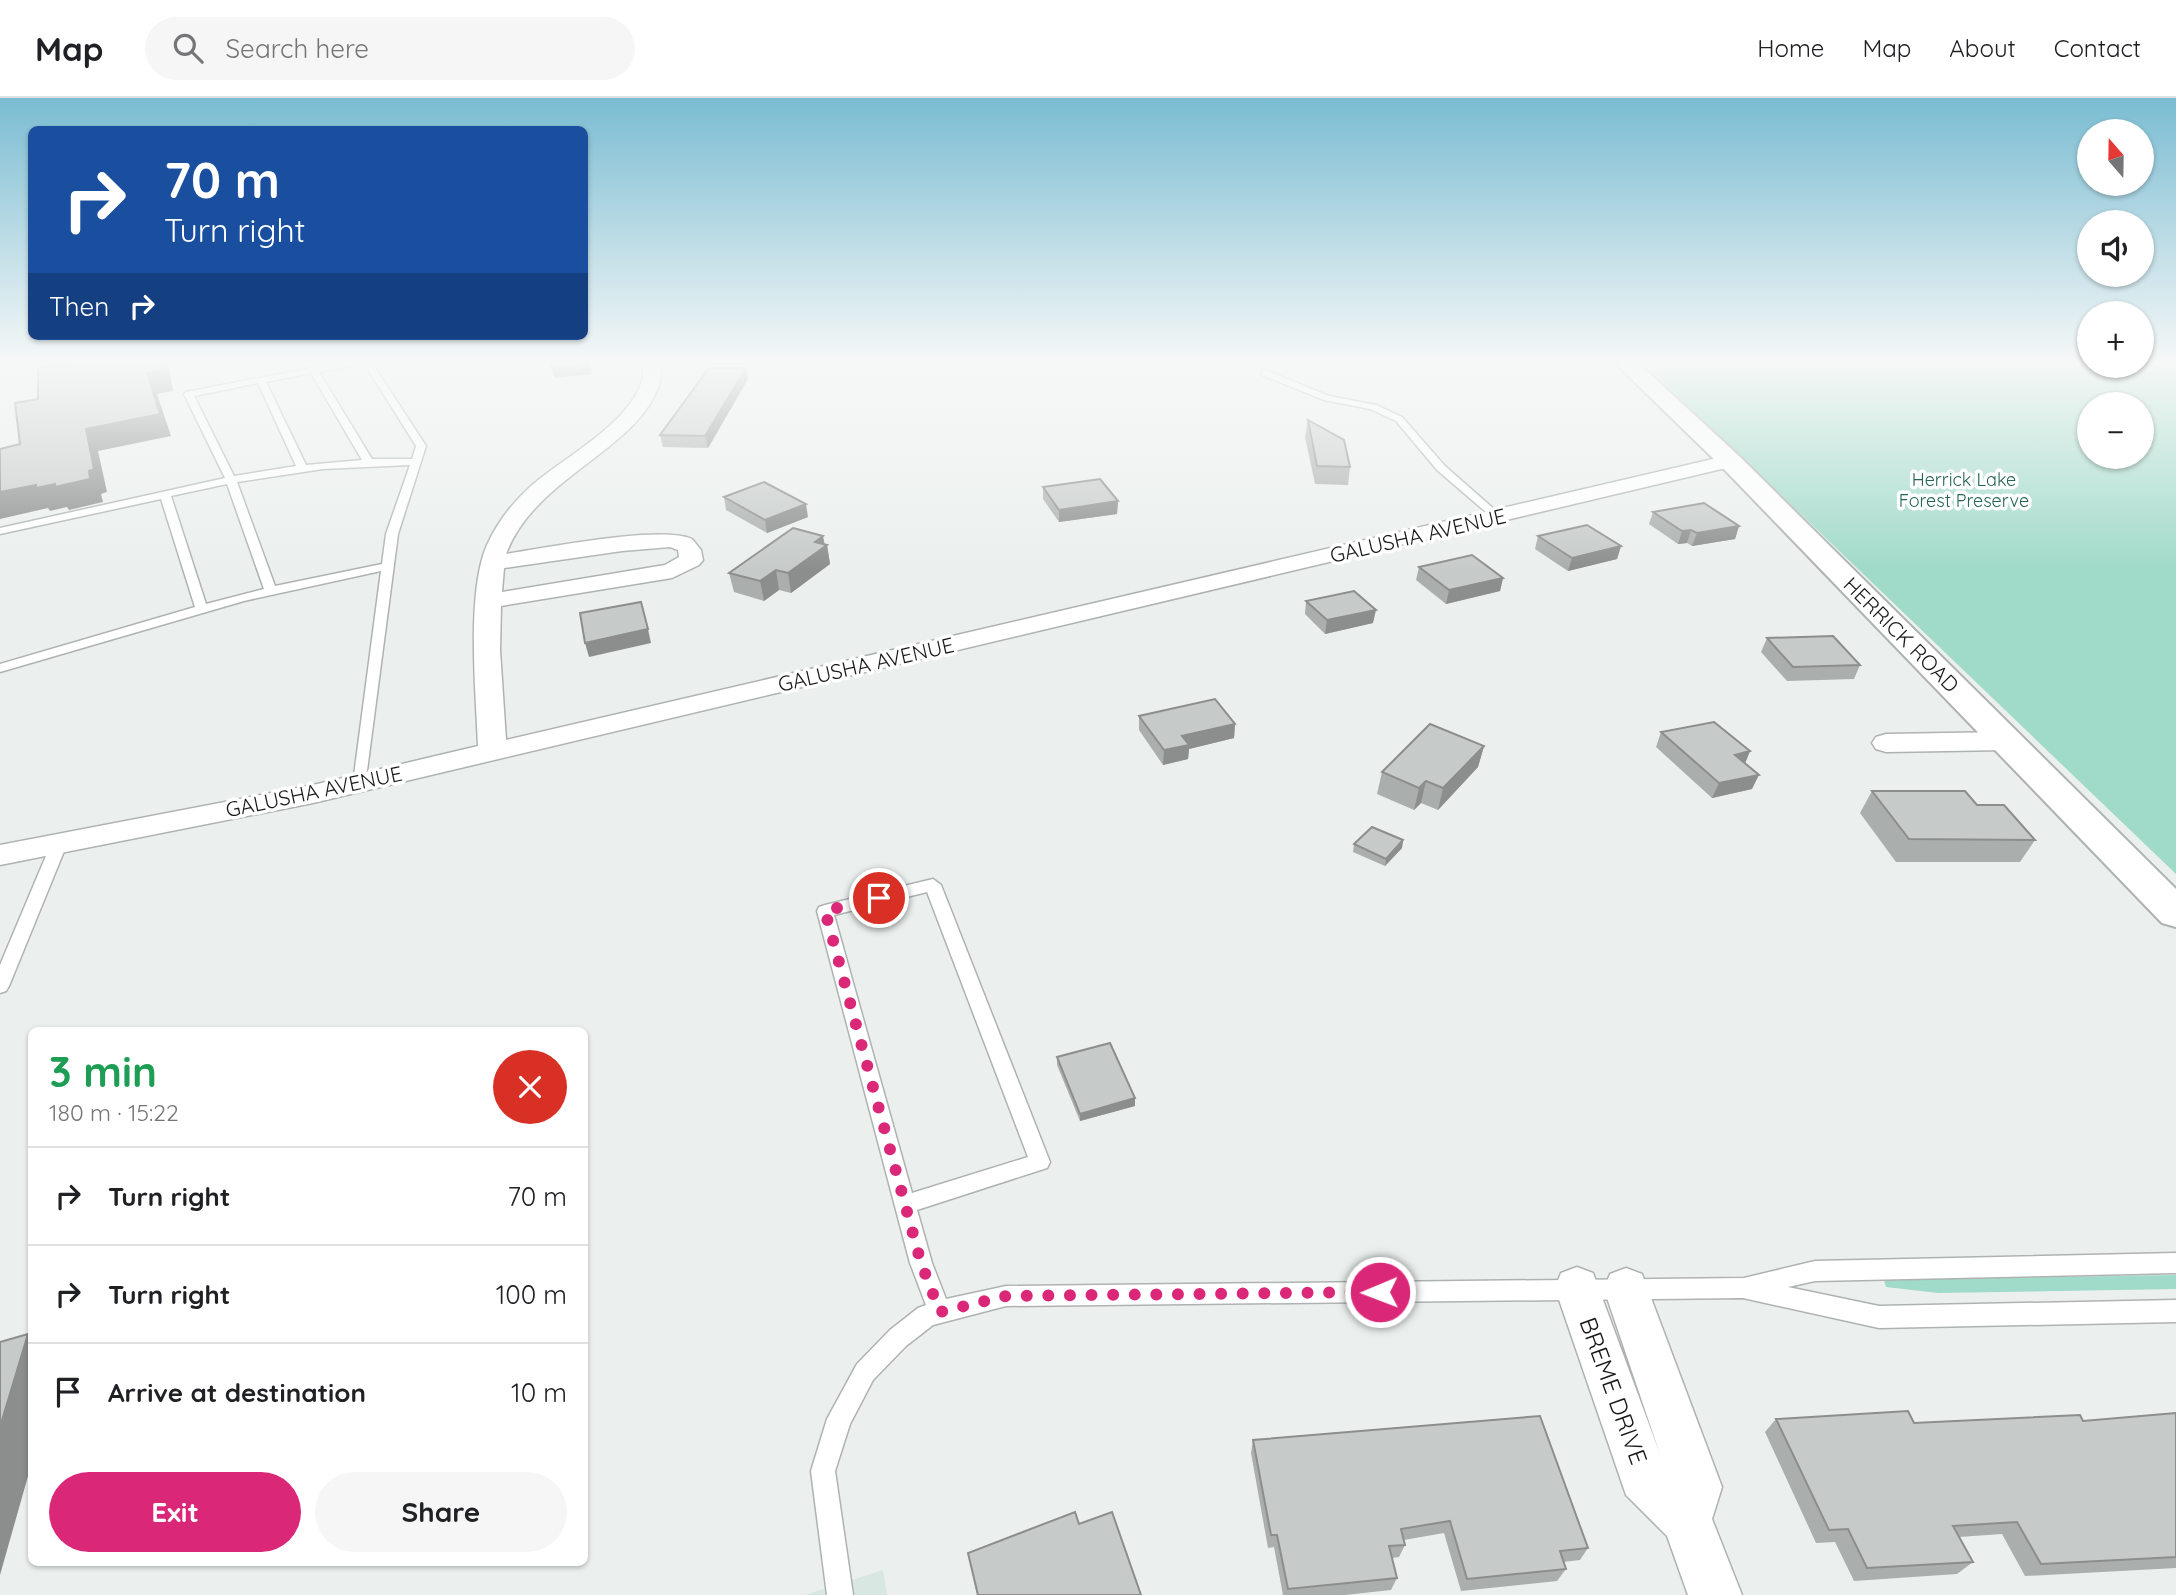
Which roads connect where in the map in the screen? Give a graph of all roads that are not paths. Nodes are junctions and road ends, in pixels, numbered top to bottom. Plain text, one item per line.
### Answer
1 (207, 430) edge
2 (284, 430) edge
3 (350, 430) edge
4 (411, 430) edge
5 (616, 430) edge
6 (1408, 430) edge
7 (1697, 430) edge
8 (368, 461) junction
9 (1730, 461) junction
10 (416, 462) junction
11 (302, 467) junction
12 (231, 480) junction
13 (165, 494) junction
14 (1499, 517) junction
15 (0, 531) edge
16 (493, 563) junction
17 (388, 566) junction
18 (270, 590) junction
19 (489, 601) junction
20 (201, 607) junction
21 (0, 668) edge
22 (2007, 741) junction
23 (1886, 743) dead end
24 (493, 752) junction
25 (360, 783) junction
26 (60, 844) junction
27 (0, 855) edge
28 (2176, 913) edge
29 (0, 986) edge
30 (905, 1205) junction
31 (2176, 1263) edge
32 (1577, 1288) junction
33 (1743, 1288) junction
34 (1626, 1289) junction
35 (2176, 1311) edge
36 (940, 1312) junction
37 (1686, 1519) junction
38 (840, 1595) edge
39 (1715, 1595) edge

1 - 12 lane
2 - 11 lane
3 - 8 lane
4 - 10 lane
5 - 16 street
6 - 14 lane
7 - 9 street, HERRICK ROAD
8 - 10 lane
8 - 11 lane
9 - 14 street, GALUSHA AVENUE
9 - 22 street, HERRICK ROAD
10 - 17 lane
11 - 12 lane
12 - 13 lane
12 - 18 lane
13 - 15 lane
13 - 20 lane
14 - 24 street, GALUSHA AVENUE
16 - 19 street
16 - 19 street
17 - 18 lane
17 - 25 lane
18 - 20 lane
19 - 24 street
20 - 21 lane
22 - 23 street
22 - 28 street, HERRICK ROAD
24 - 25 street, GALUSHA AVENUE
25 - 26 street, GALUSHA AVENUE
26 - 27 street, GALUSHA AVENUE
26 - 29 lane
30 - 30 lane
30 - 36 lane
31 - 33 lane
32 - 34 lane
32 - 36 lane
32 - 37 street, BREME DRIVE
33 - 34 lane
33 - 35 lane
34 - 37 street
36 - 38 lane
37 - 39 street, BREME DRIVE

